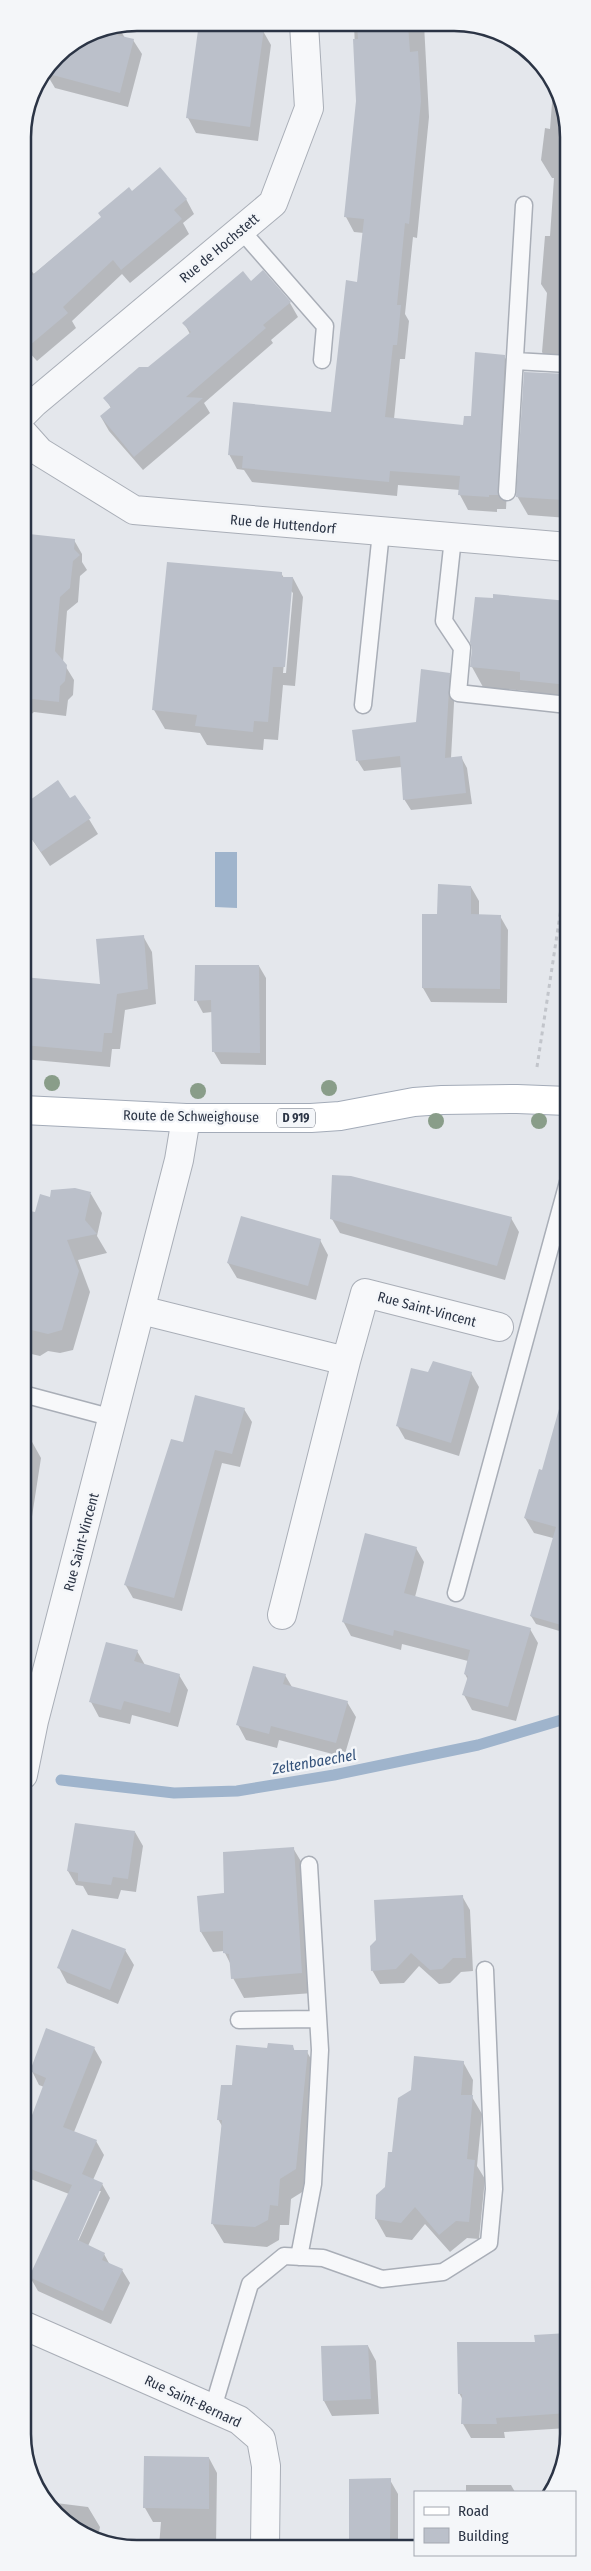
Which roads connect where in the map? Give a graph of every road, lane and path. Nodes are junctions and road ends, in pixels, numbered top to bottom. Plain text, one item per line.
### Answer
1 (304, 31) edge
2 (524, 205) dead end
3 (241, 230) junction
4 (322, 360) dead end
5 (515, 361) junction
6 (560, 364) edge
7 (31, 407) edge
8 (31, 442) edge
9 (507, 492) dead end
10 (381, 532) junction
11 (453, 538) junction
12 (560, 546) edge
13 (560, 704) edge
14 (364, 705) dead end
15 (560, 912) edge
16 (530, 1099) junction
17 (560, 1101) edge
18 (31, 1110) edge
19 (186, 1118) junction
20 (560, 1211) edge
21 (142, 1310) junction
22 (499, 1328) dead end
23 (346, 1361) junction
24 (31, 1396) edge
25 (113, 1418) junction
26 (456, 1593) dead end
27 (282, 1615) dead end
28 (31, 1736) edge
29 (308, 1865) dead end
30 (485, 1970) dead end
31 (318, 2018) junction
32 (239, 2020) dead end
33 (299, 2257) junction
34 (31, 2328) edge
35 (213, 2408) junction
36 (265, 2540) edge

1 - 3 street, Rue de Hochstett
2 - 5 lane
3 - 4 lane
3 - 7 street, Rue de Hochstett
5 - 6 lane
5 - 9 lane
8 - 10 street, Rue de Huttendorf
10 - 11 street, Rue de Huttendorf
10 - 14 lane
11 - 12 street, Rue de Huttendorf
11 - 13 lane
15 - 16 path
16 - 17 main road, Route de Schweighouse / D 919
16 - 19 main road, Route de Schweighouse / D 919
18 - 19 main road, Route de Schweighouse / D 919
19 - 21 street, Rue Saint-Vincent
20 - 26 lane
21 - 23 street
21 - 25 street, Rue Saint-Vincent
22 - 23 street, Rue Saint-Vincent
23 - 27 street, Rue Saint-Vincent
24 - 25 lane
25 - 28 street, Rue Saint-Vincent
29 - 31 lane
30 - 33 lane
31 - 32 lane
31 - 33 lane
33 - 35 lane
34 - 35 street, Rue Saint-Bernard
35 - 36 street, Rue Saint-Bernard

